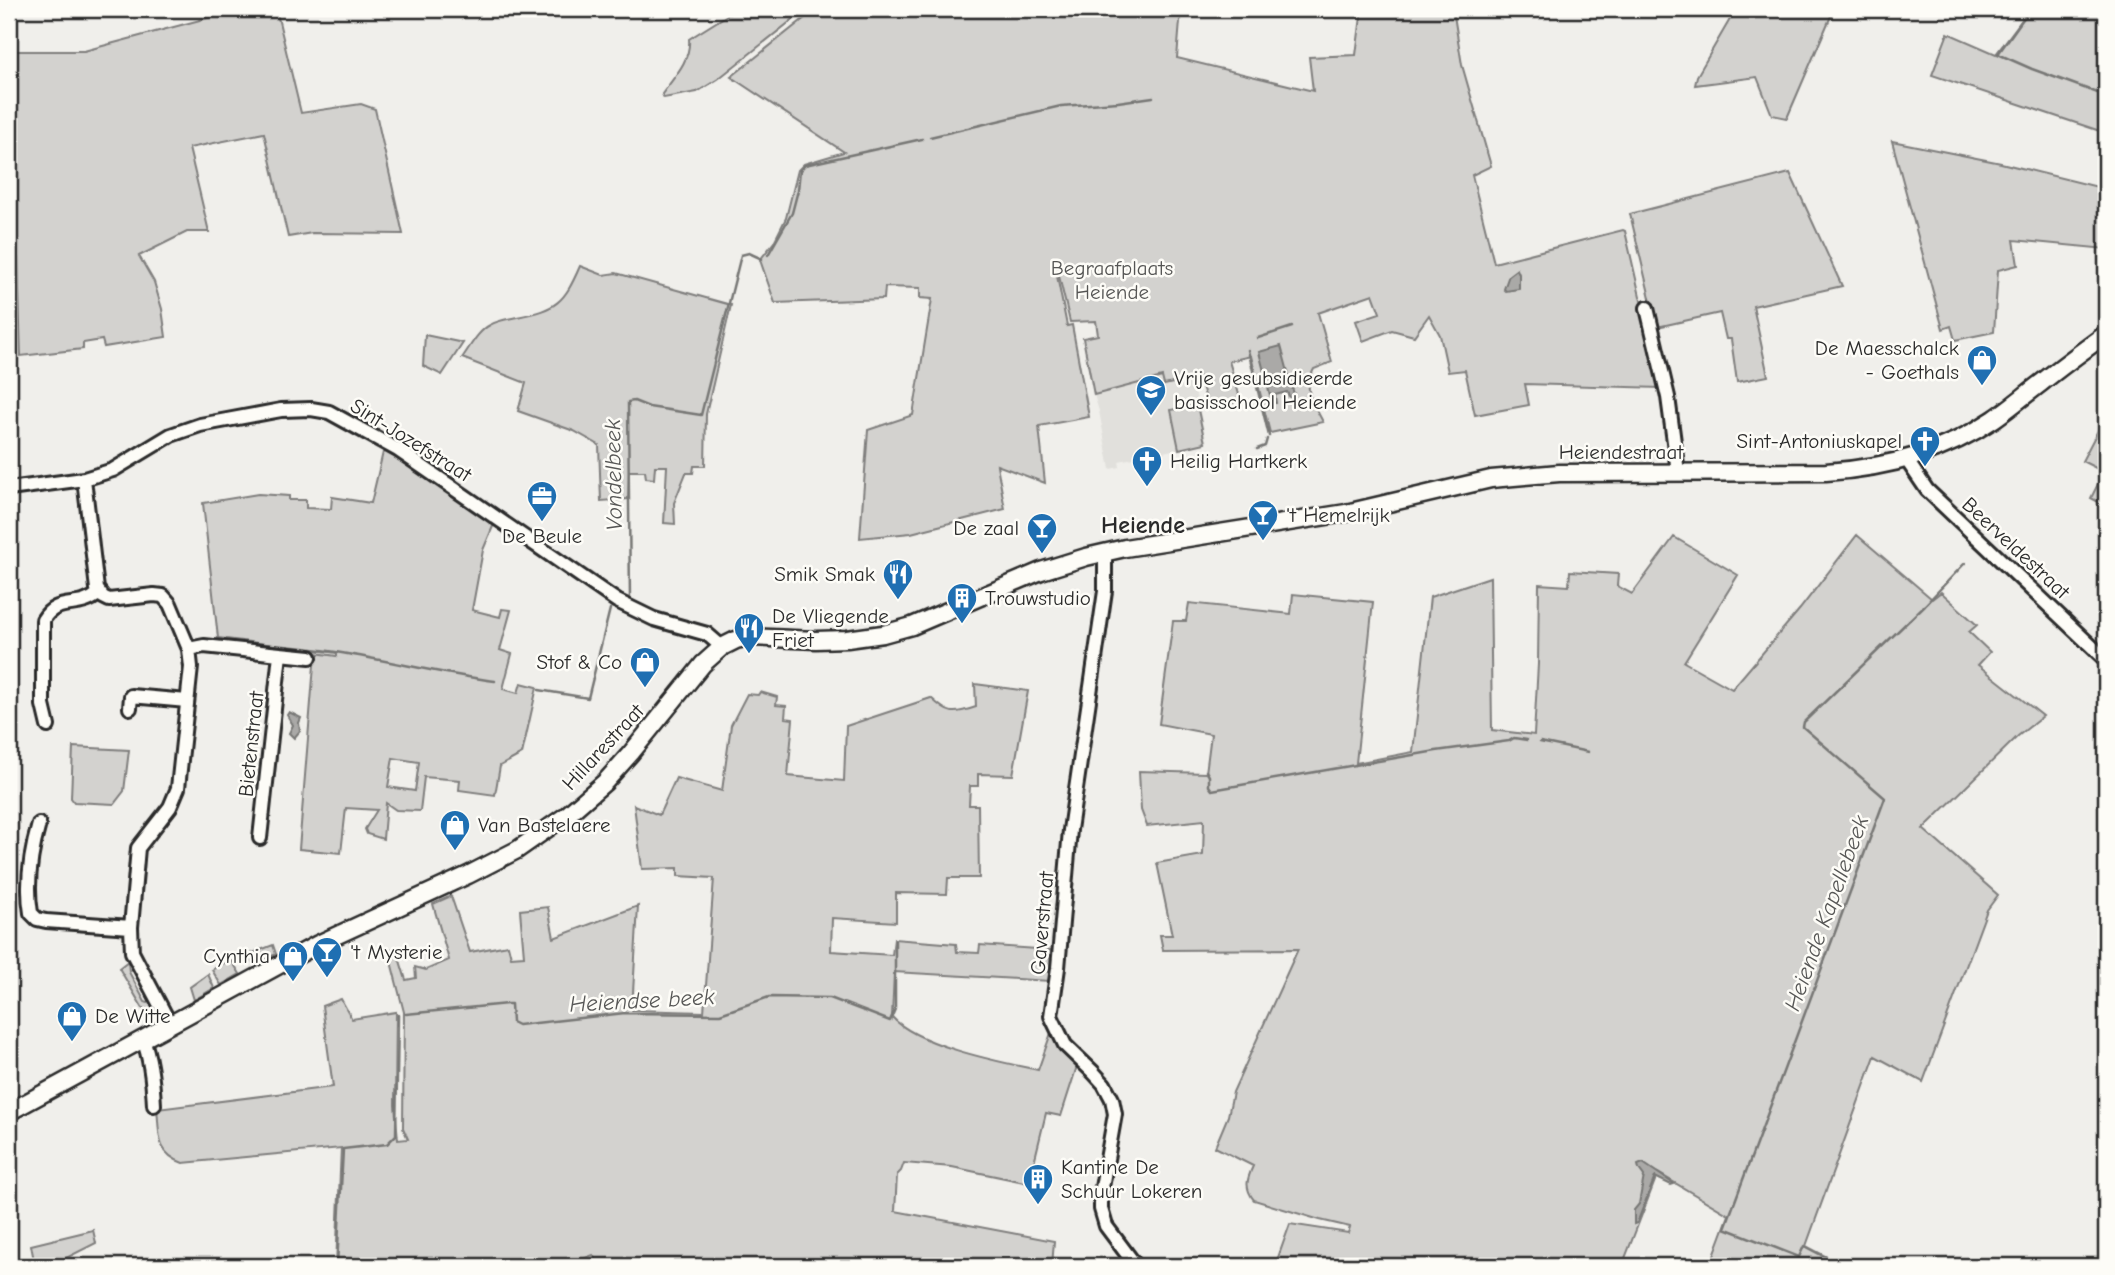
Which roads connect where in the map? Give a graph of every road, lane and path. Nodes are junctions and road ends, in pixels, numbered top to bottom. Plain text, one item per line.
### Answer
1 (1647, 308) dead end
2 (2106, 334) edge
3 (1906, 459) junction
4 (1678, 472) junction
5 (83, 479) junction
6 (9, 489) edge
7 (1105, 553) junction
8 (99, 593) junction
9 (722, 647) junction
10 (189, 649) junction
11 (280, 654) junction
12 (310, 657) dead end
13 (2106, 660) edge
14 (187, 701) junction
15 (130, 708) dead end
16 (48, 726) dead end
17 (39, 824) dead end
18 (260, 838) dead end
19 (131, 927) junction
20 (170, 1024) junction
21 (143, 1039) junction
22 (154, 1105) dead end
23 (9, 1112) edge
24 (1136, 1266) edge

1 - 4 street
2 - 3 main road, Heiendestraat
3 - 4 main road, Heiendestraat
3 - 13 street, Beerveldestraat
4 - 7 main road, Heiendestraat
5 - 6 street, Sint-Jozefstraat
5 - 8 street
5 - 9 street, Sint-Jozefstraat
7 - 9 main road, Hillarestraat
7 - 24 street, Gaverstraat
8 - 10 street
8 - 16 street
9 - 20 main road, Hillarestraat
10 - 11 street
10 - 14 street
11 - 12 street
11 - 18 street, Bietenstraat
14 - 15 street
14 - 19 street
17 - 19 street
19 - 20 street
20 - 21 main road, Hillarestraat
21 - 22 street
21 - 23 main road, Hillarestraat

